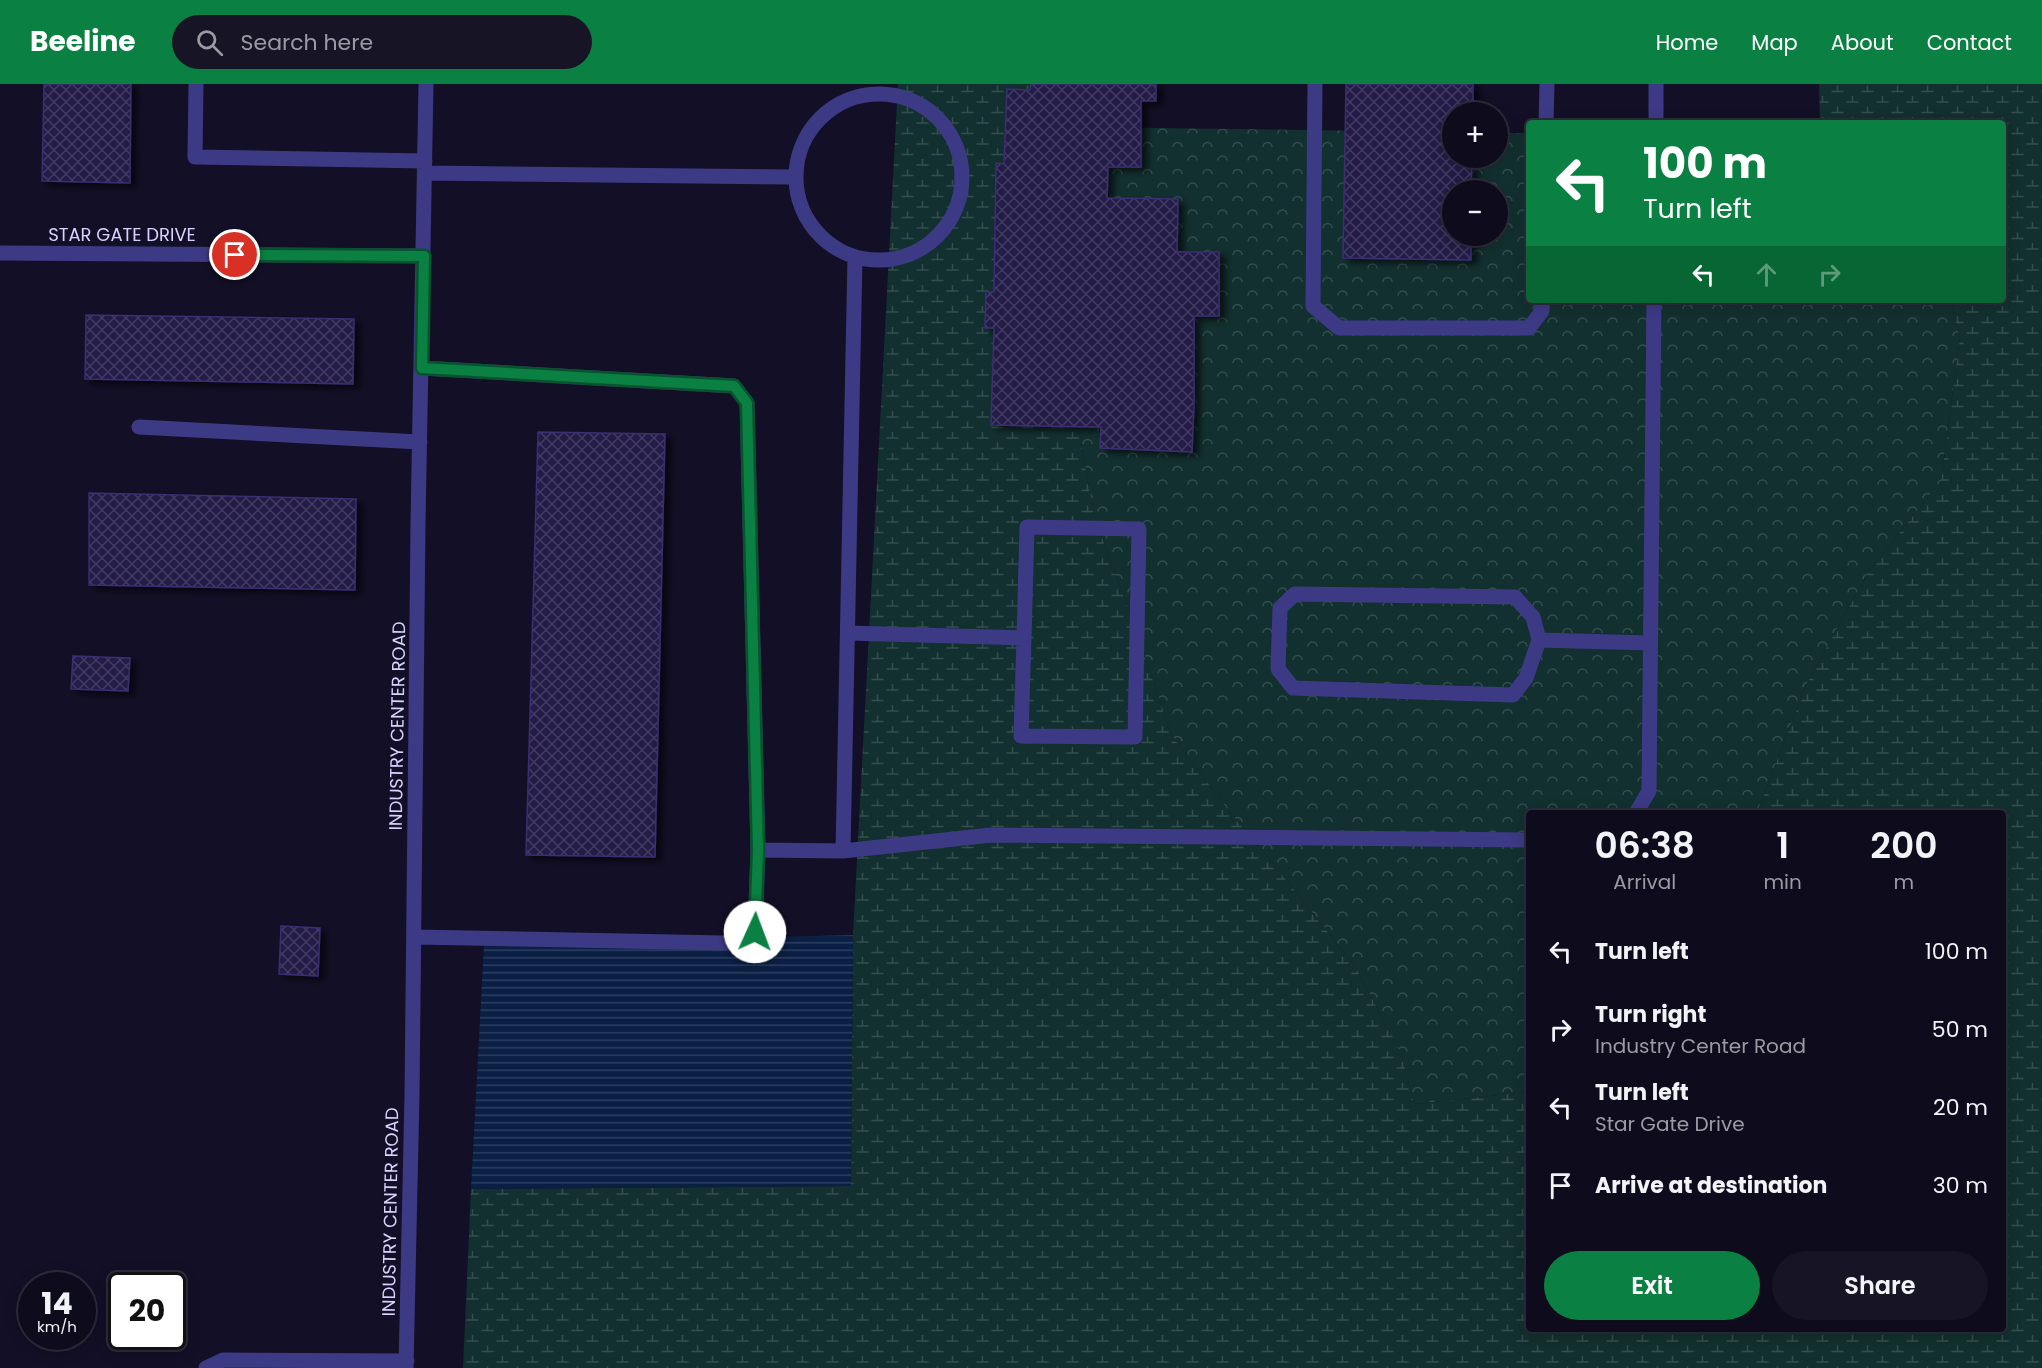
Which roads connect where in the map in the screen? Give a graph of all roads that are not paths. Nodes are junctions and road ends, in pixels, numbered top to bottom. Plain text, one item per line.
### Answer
1 (196, 84) edge
2 (426, 84) edge
3 (1315, 84) edge
4 (1547, 84) edge
5 (1656, 84) edge
6 (863, 90) edge
7 (1546, 120) edge
8 (1656, 120) edge
9 (425, 167) junction
10 (796, 177) junction
11 (0, 253) edge
12 (424, 256) junction
13 (855, 257) junction
14 (1542, 303) edge
15 (1654, 303) edge
16 (422, 368) junction
17 (139, 427) dead end
18 (420, 442) junction
19 (848, 633) junction
20 (1024, 638) junction
21 (1539, 640) junction
22 (1650, 643) junction
23 (1638, 810) edge
24 (1526, 840) edge
25 (758, 850) junction
26 (843, 851) junction
27 (414, 937) junction
28 (406, 1364) edge
29 (207, 1368) edge

1 - 9 street
2 - 9 street, INDUSTRY CENTER ROAD
3 - 14 street
4 - 7 street
5 - 8 street
6 - 10 street
6 - 13 street
9 - 10 street
9 - 12 street, INDUSTRY CENTER ROAD
10 - 13 street
11 - 12 street, STAR GATE DRIVE
12 - 16 street, INDUSTRY CENTER ROAD
13 - 19 street
15 - 22 street
16 - 18 street, INDUSTRY CENTER ROAD
16 - 25 street
17 - 18 street
18 - 27 street, INDUSTRY CENTER ROAD
19 - 20 street
19 - 26 street
20 - 20 street
21 - 21 street
21 - 22 street
22 - 23 street
24 - 26 street
25 - 26 street
25 - 27 street
27 - 28 street, INDUSTRY CENTER ROAD
28 - 29 street

